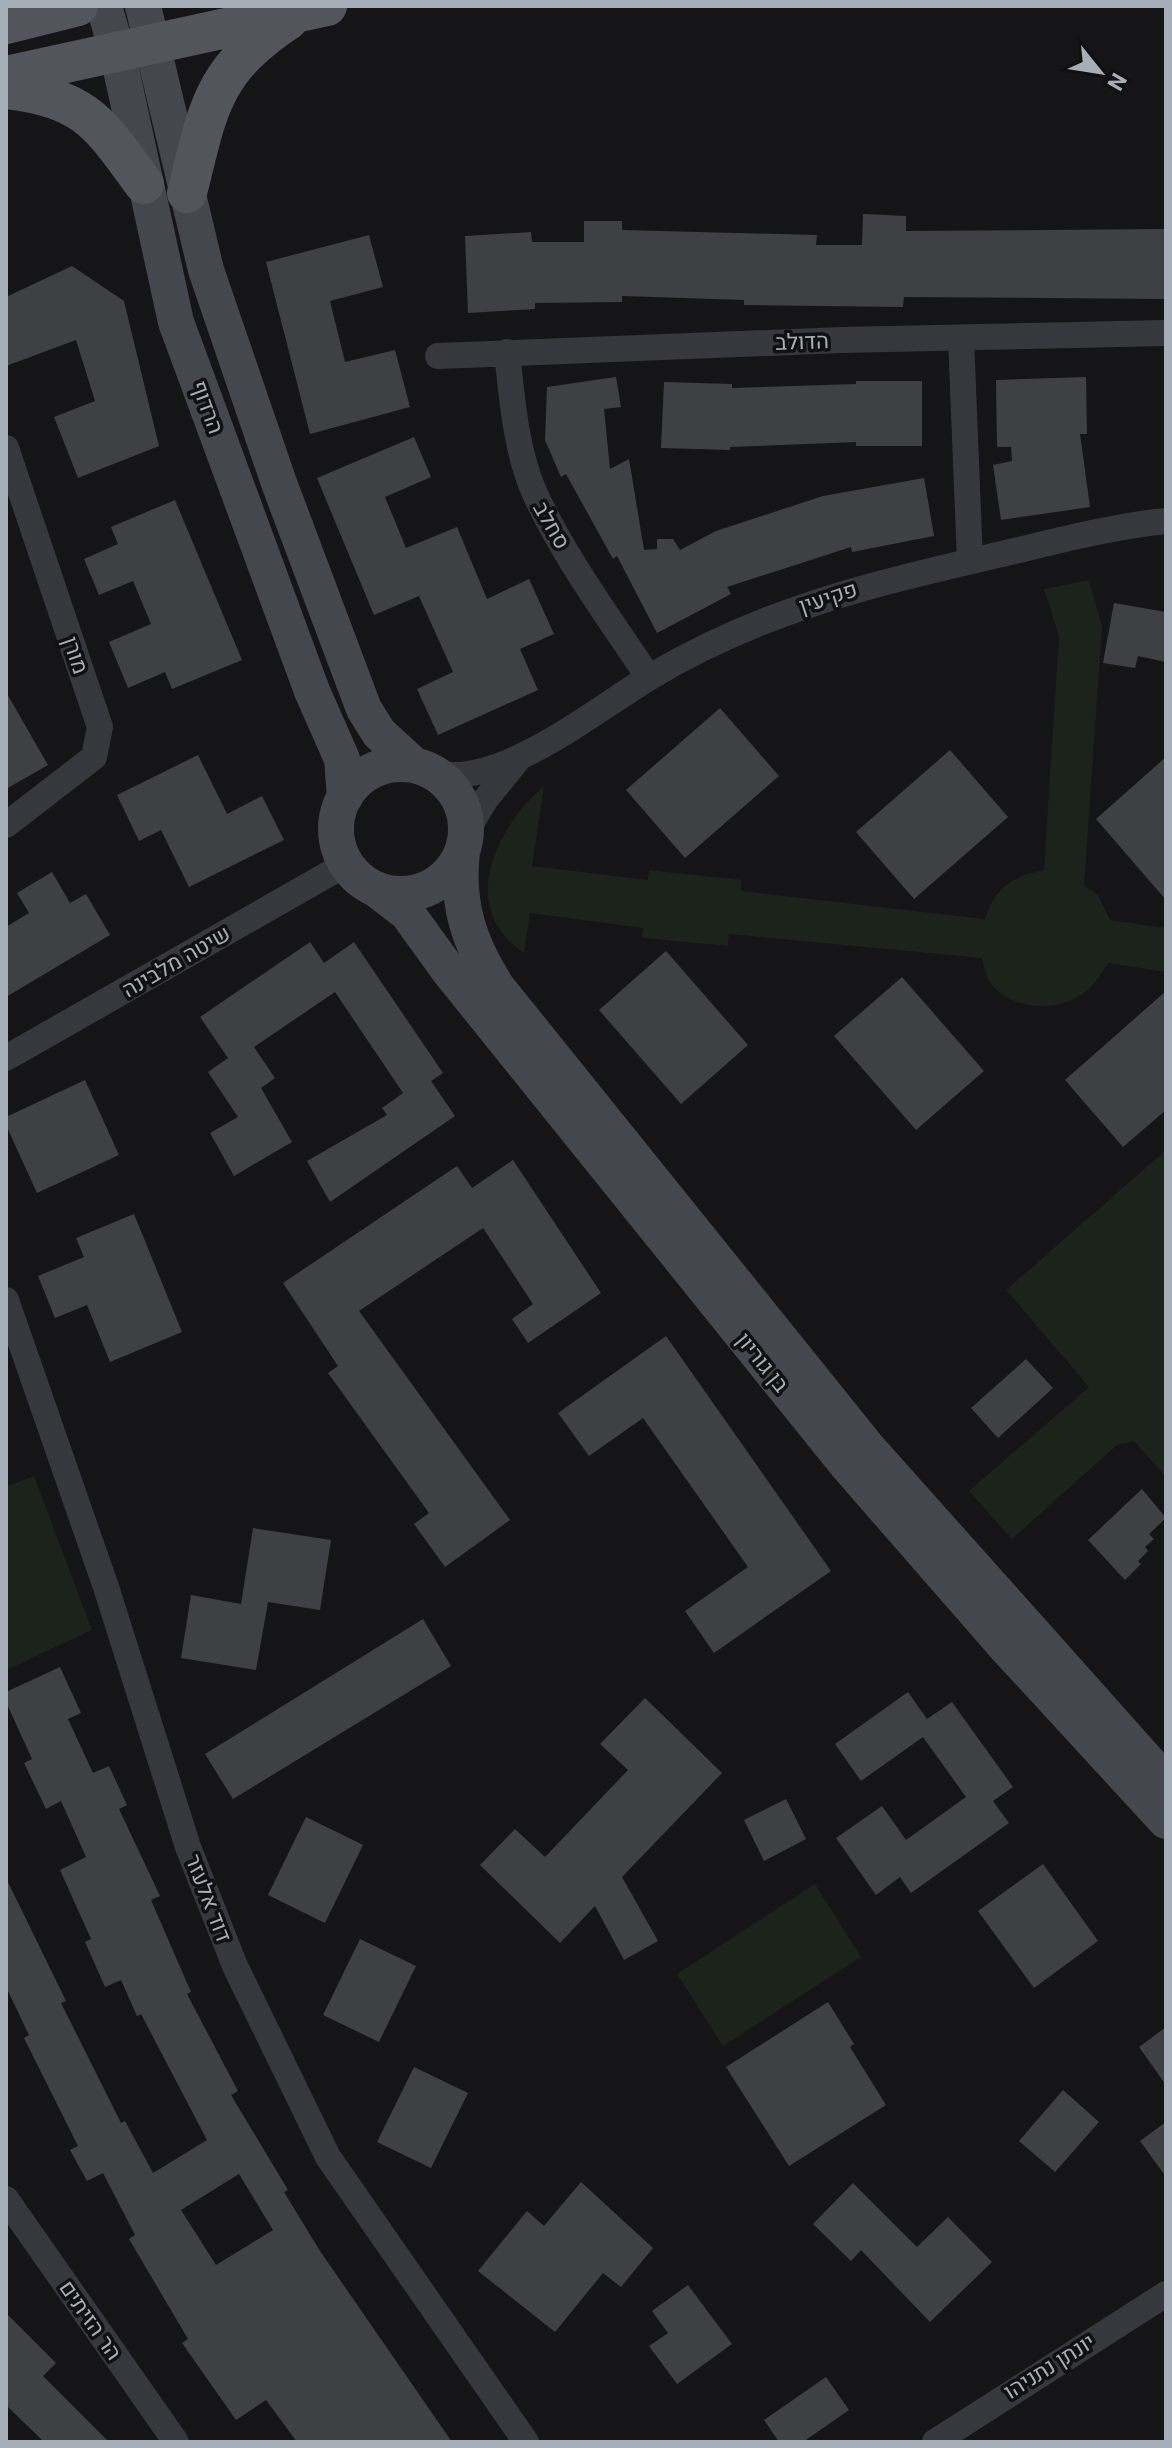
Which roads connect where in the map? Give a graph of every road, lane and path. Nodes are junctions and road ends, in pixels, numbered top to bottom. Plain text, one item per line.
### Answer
1 (78, 6) edge
2 (104, 6) edge
3 (312, 10) edge
4 (6, 24) edge
5 (138, 33) edge
6 (6, 76) edge
7 (6, 89) edge
8 (144, 184) junction
9 (187, 193) junction
10 (1166, 333) edge
11 (961, 338) junction
12 (507, 352) junction
13 (438, 356) dead end
14 (6, 448) edge
15 (1166, 521) edge
16 (970, 561) junction
17 (649, 678) junction
18 (522, 756) junction
19 (424, 769) junction
20 (345, 797) junction
21 (6, 825) edge
22 (464, 842) junction
23 (346, 864) junction
24 (377, 890) junction
25 (6, 1058) edge
26 (6, 1300) edge
27 (1166, 1782) edge
28 (1166, 1821) edge
29 (6, 2199) edge
30 (1166, 2294) edge
31 (165, 2437) edge
32 (526, 2442) edge
33 (935, 2442) edge

1 - 4 main road
2 - 5 street, הרדוף
3 - 5 main road
3 - 9 main road
5 - 6 main road
5 - 8 street, הרדוף
5 - 9 street, הרדוף
7 - 8 main road
8 - 20 street, הרדוף
9 - 19 street, הרדוף
10 - 11 street, הדולב
11 - 12 street, הדולב
11 - 16 street
12 - 13 street, הדולב
12 - 17 street, סחלב
14 - 21 street, מורן
15 - 16 street, פקיעין
16 - 17 street, פקיעין
17 - 18 street, פקיעין
18 - 19 street, פקיעין
18 - 22 street, פקיעין
19 - 20 street
19 - 22 street
20 - 23 street
22 - 24 street
22 - 27 street, בן גוריון
23 - 24 street
23 - 25 street, שיטה מלבינה
24 - 28 street, בן גוריון
26 - 32 street, דוד אלעזר
29 - 31 street, הר הזיתים
30 - 33 street, יונתן נתניהו

